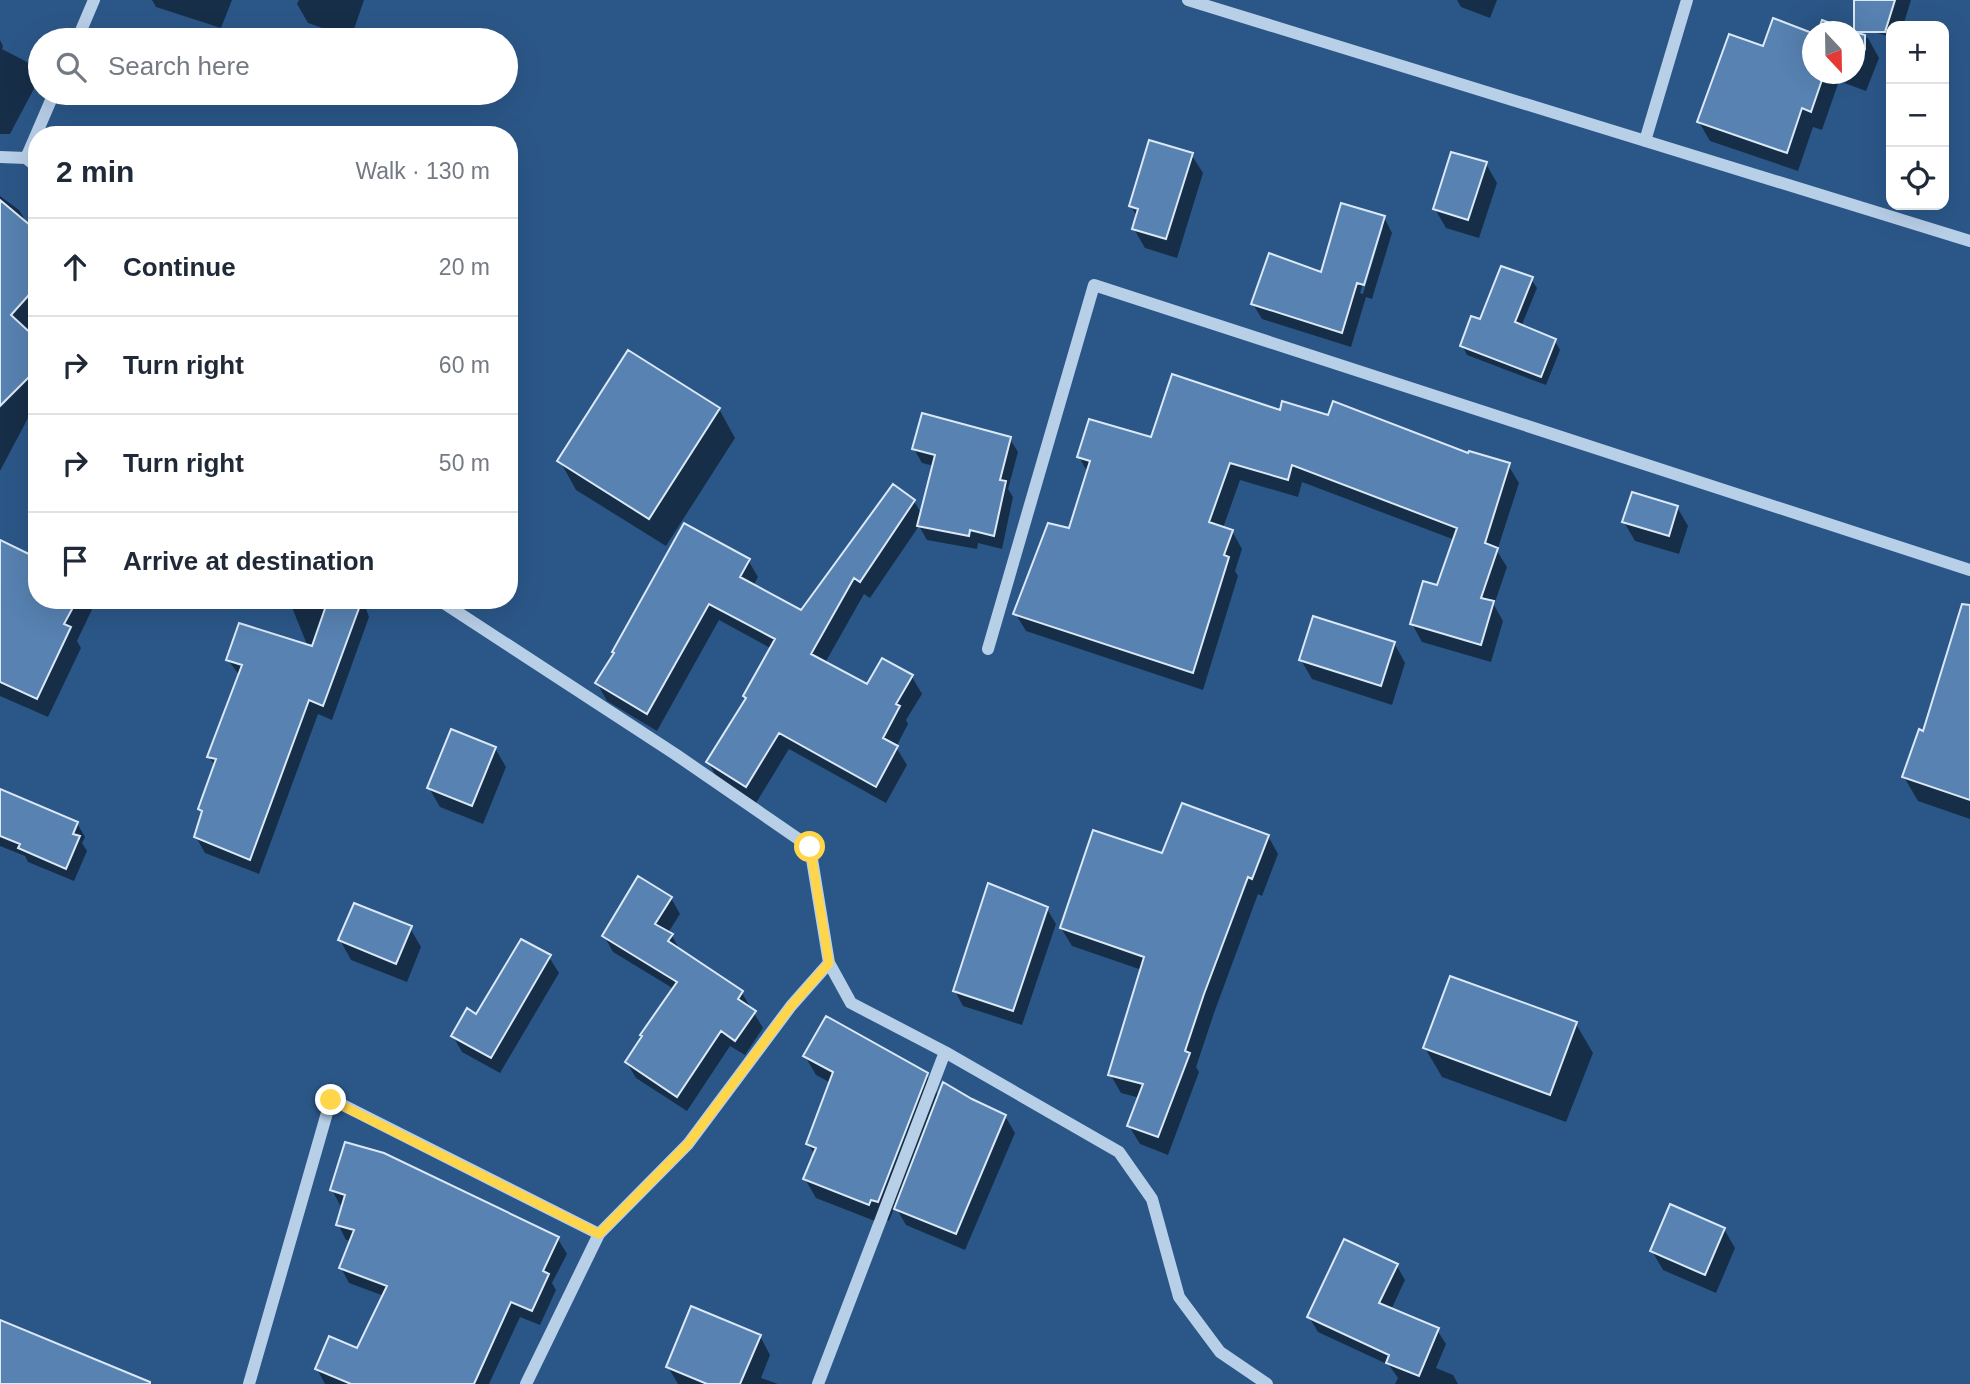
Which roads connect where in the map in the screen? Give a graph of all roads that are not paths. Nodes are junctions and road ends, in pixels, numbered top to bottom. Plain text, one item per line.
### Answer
1 (94, 0) edge
2 (1188, 0) edge
3 (1687, 0) edge
4 (82, 28) edge
5 (49, 105) edge
6 (40, 126) edge
7 (1645, 141) junction
8 (28, 153) edge
9 (0, 157) edge
10 (26, 158) joint
11 (1970, 241) edge
12 (1970, 570) edge
13 (453, 609) edge
14 (988, 649) dead end
15 (829, 963) junction
16 (944, 1052) junction
17 (599, 1234) junction
18 (249, 1384) edge
19 (526, 1384) edge
20 (818, 1384) edge
21 (1267, 1384) edge

1 - 4 street
2 - 7 street
3 - 7 street
5 - 6 street
7 - 11 street
8 - 10 street
9 - 10 street
12 - 14 street
13 - 15 street
15 - 16 street
15 - 17 street
16 - 20 street
16 - 21 street
17 - 18 street
17 - 19 street

